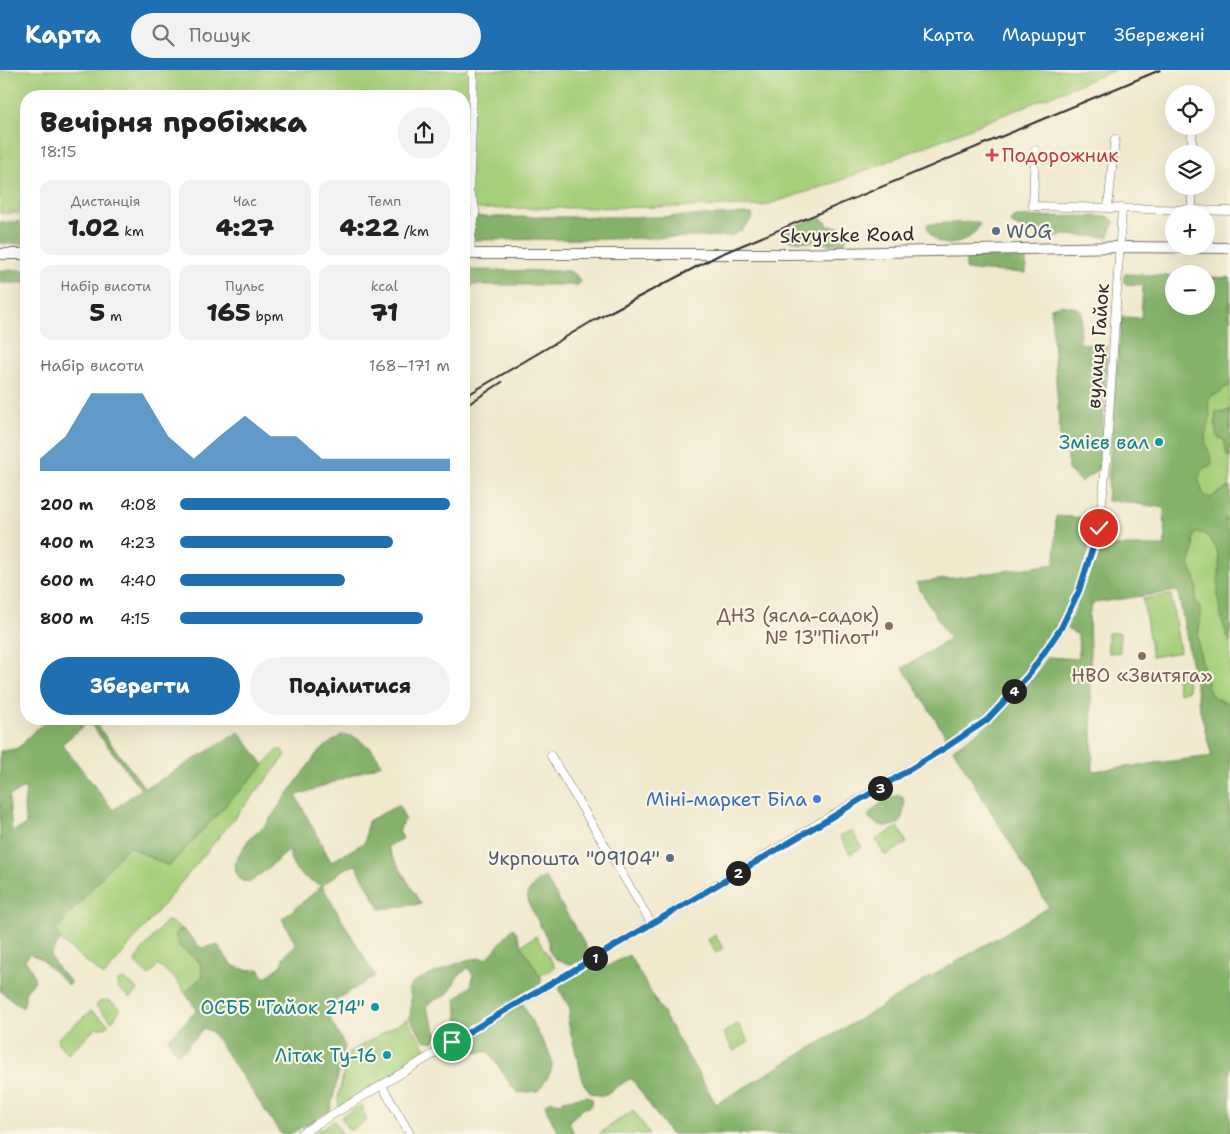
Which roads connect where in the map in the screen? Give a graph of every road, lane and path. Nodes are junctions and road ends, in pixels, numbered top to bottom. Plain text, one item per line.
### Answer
1 (472, 70) edge
2 (1115, 139) dead end
3 (1035, 150) dead end
4 (470, 171) edge
5 (470, 195) edge
6 (1108, 208) junction
7 (1122, 208) junction
8 (1165, 209) edge
9 (1215, 211) edge
10 (1230, 211) edge
11 (470, 243) edge
12 (1120, 247) junction
13 (1230, 248) edge
14 (0, 254) edge
15 (20, 254) edge
16 (470, 254) edge
17 (551, 756) dead end
18 (652, 924) junction
19 (382, 1086) junction
20 (300, 1134) edge
21 (410, 1134) edge

1 - 4 street
2 - 6 street
3 - 6 street
5 - 11 street
6 - 7 street
7 - 8 street
7 - 12 street, вулиця Гайок
9 - 10 street
12 - 13 main road, Skvyrske Road
12 - 16 main road, Skvyrske Road
12 - 18 street, вулиця Гайок
14 - 15 main road
17 - 18 street
18 - 19 street, вулиця Гайок
19 - 20 street, вулиця Гайок
19 - 21 street

